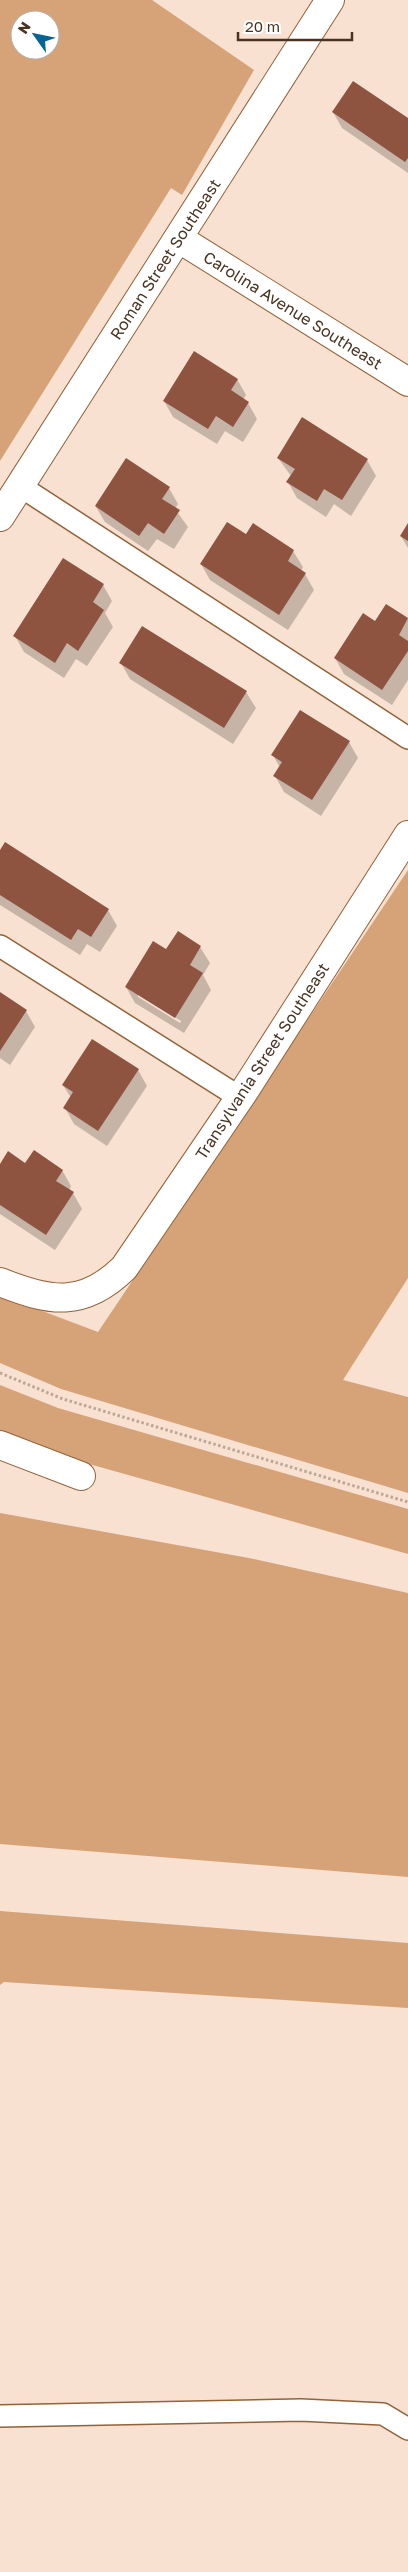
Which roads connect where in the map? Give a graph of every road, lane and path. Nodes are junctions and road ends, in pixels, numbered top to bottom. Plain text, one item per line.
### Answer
1 (330, 0) edge
2 (178, 238) junction
3 (408, 382) edge
4 (20, 486) junction
5 (0, 517) edge
6 (408, 738) edge
7 (408, 835) edge
8 (0, 946) edge
9 (239, 1097) junction
10 (0, 1282) edge
11 (0, 1374) edge
12 (0, 1445) edge
13 (81, 1476) dead end
14 (408, 1502) edge
15 (0, 2416) edge
16 (408, 2429) edge

1 - 2 street, Roman Street Southeast
2 - 3 street, Carolina Avenue Southeast
2 - 4 street, Roman Street Southeast
4 - 5 street, Roman Street Southeast
4 - 6 lane
7 - 9 street, Transylvania Street Southeast
8 - 9 lane
9 - 10 street, Transylvania Street Southeast
11 - 14 path
12 - 13 street
15 - 16 lane

